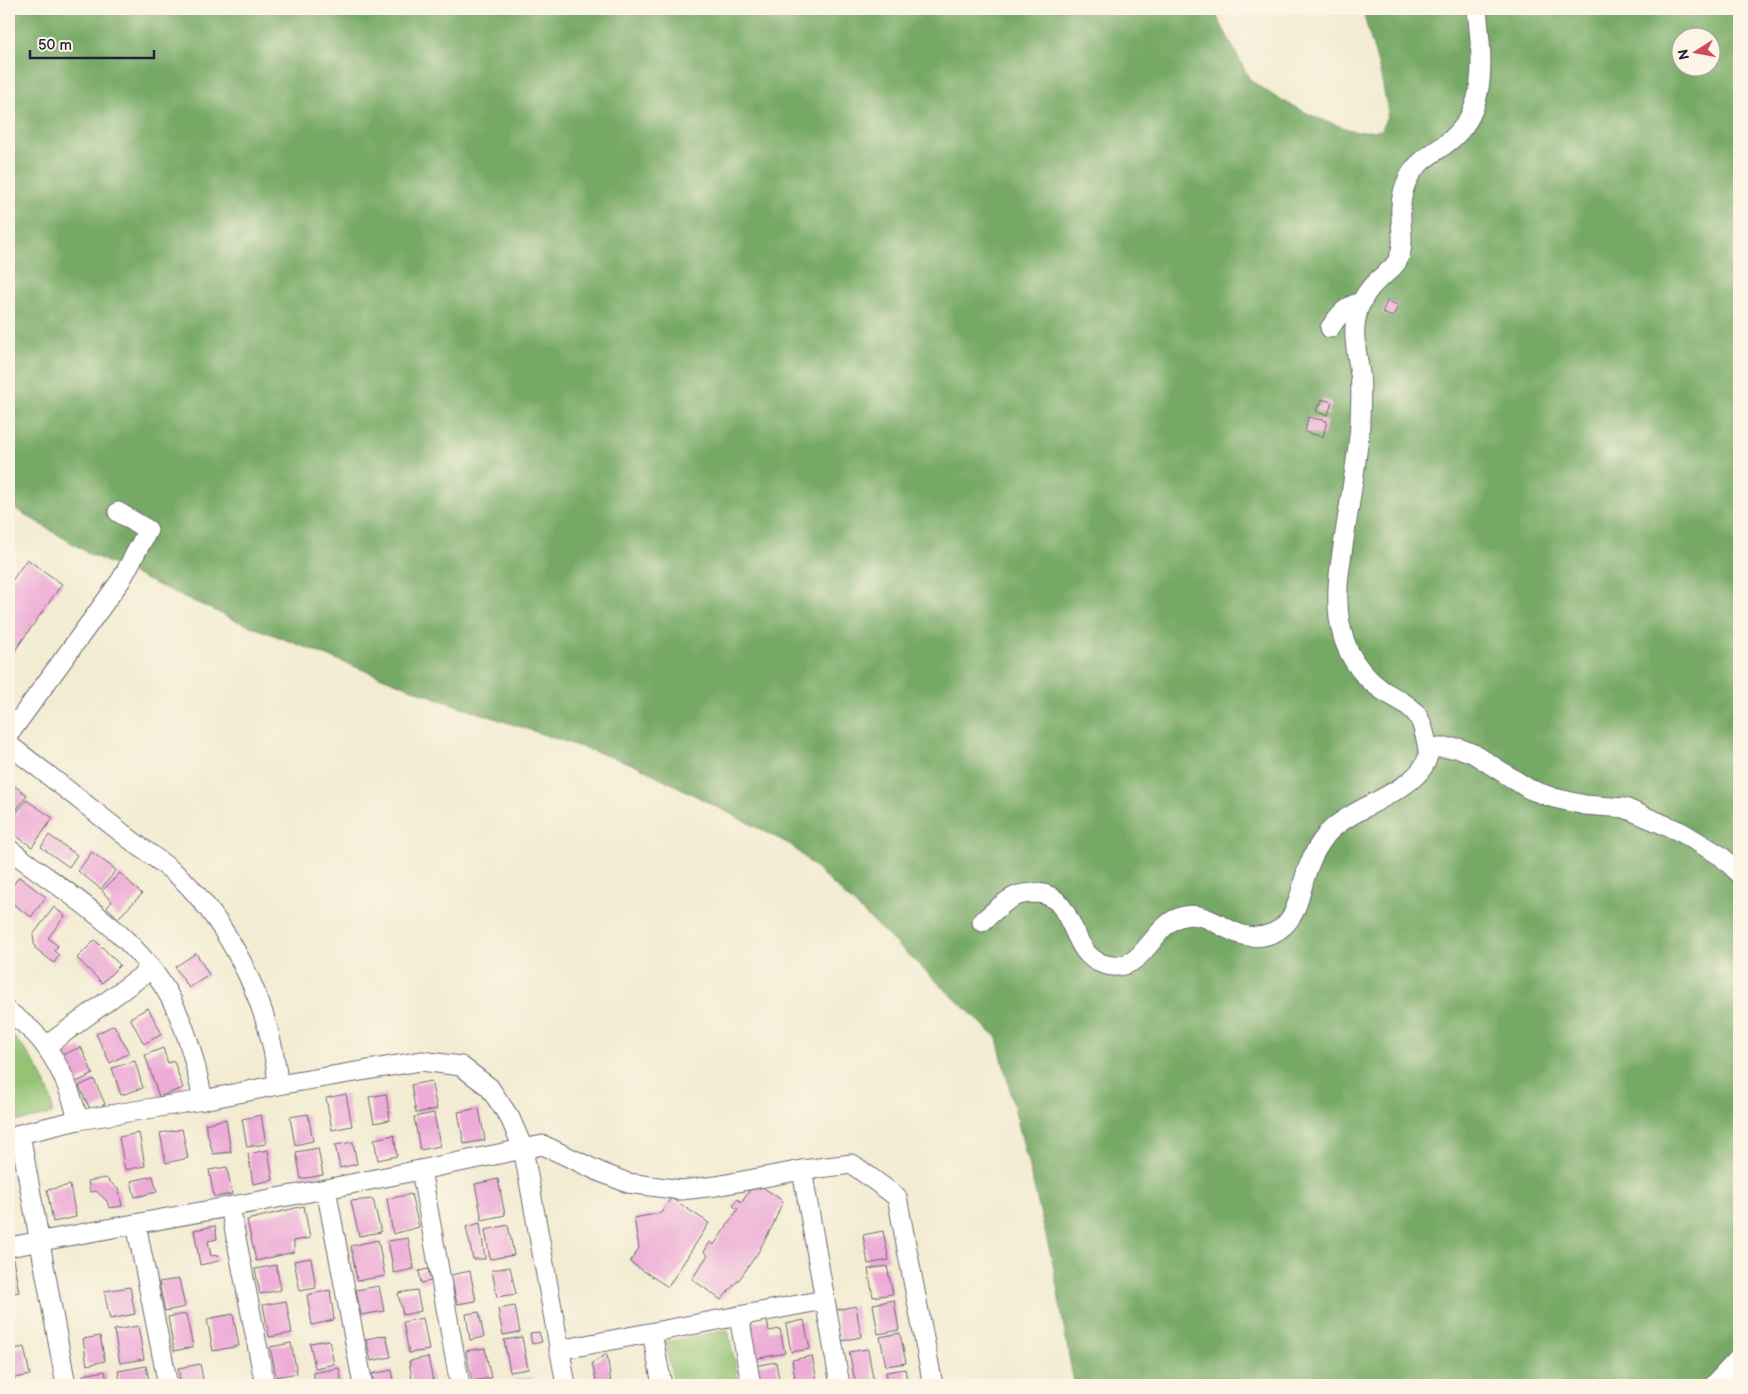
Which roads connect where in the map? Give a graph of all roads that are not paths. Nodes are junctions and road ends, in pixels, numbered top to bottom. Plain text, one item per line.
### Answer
1 (1477, 9) edge
2 (1362, 302) junction
3 (1330, 328) dead end
4 (118, 512) dead end
5 (9, 734) edge
6 (9, 744) edge
7 (1428, 748) junction
8 (11, 857) edge
9 (1739, 873) edge
10 (982, 922) dead end
11 (151, 969) junction
12 (9, 1012) edge
13 (46, 1046) junction
14 (278, 1085) junction
15 (203, 1100) junction
16 (78, 1120) junction
17 (14, 1135) edge
18 (523, 1148) junction
19 (421, 1170) junction
20 (802, 1170) junction
21 (326, 1189) junction
22 (230, 1207) junction
23 (136, 1224) junction
24 (38, 1242) junction
25 (9, 1247) edge
26 (824, 1300) junction
27 (739, 1316) junction
28 (652, 1333) junction
29 (559, 1350) junction
30 (1739, 1358) edge
31 (66, 1385) edge
32 (168, 1385) edge
33 (265, 1385) edge
34 (363, 1385) edge
35 (460, 1385) edge
36 (566, 1385) edge
37 (662, 1385) edge
38 (751, 1385) edge
39 (840, 1385) edge
40 (933, 1385) edge
41 (1714, 1385) edge

1 - 2 street
2 - 3 street
2 - 7 street
4 - 5 street
6 - 14 street
7 - 9 street
7 - 10 street
8 - 11 street
11 - 13 street
11 - 15 street
12 - 13 street
13 - 16 street
14 - 15 street
14 - 18 street
15 - 16 street
16 - 17 street
17 - 24 street
18 - 19 street
18 - 20 street
18 - 29 street
19 - 21 street
19 - 35 street
20 - 26 street
20 - 40 street
21 - 22 street
21 - 34 street
22 - 23 street
22 - 33 street
23 - 24 street
23 - 32 street
24 - 25 street
24 - 31 street
26 - 27 street
26 - 39 street
27 - 28 street
27 - 38 street
28 - 29 street
28 - 37 street
29 - 36 street
30 - 41 street

